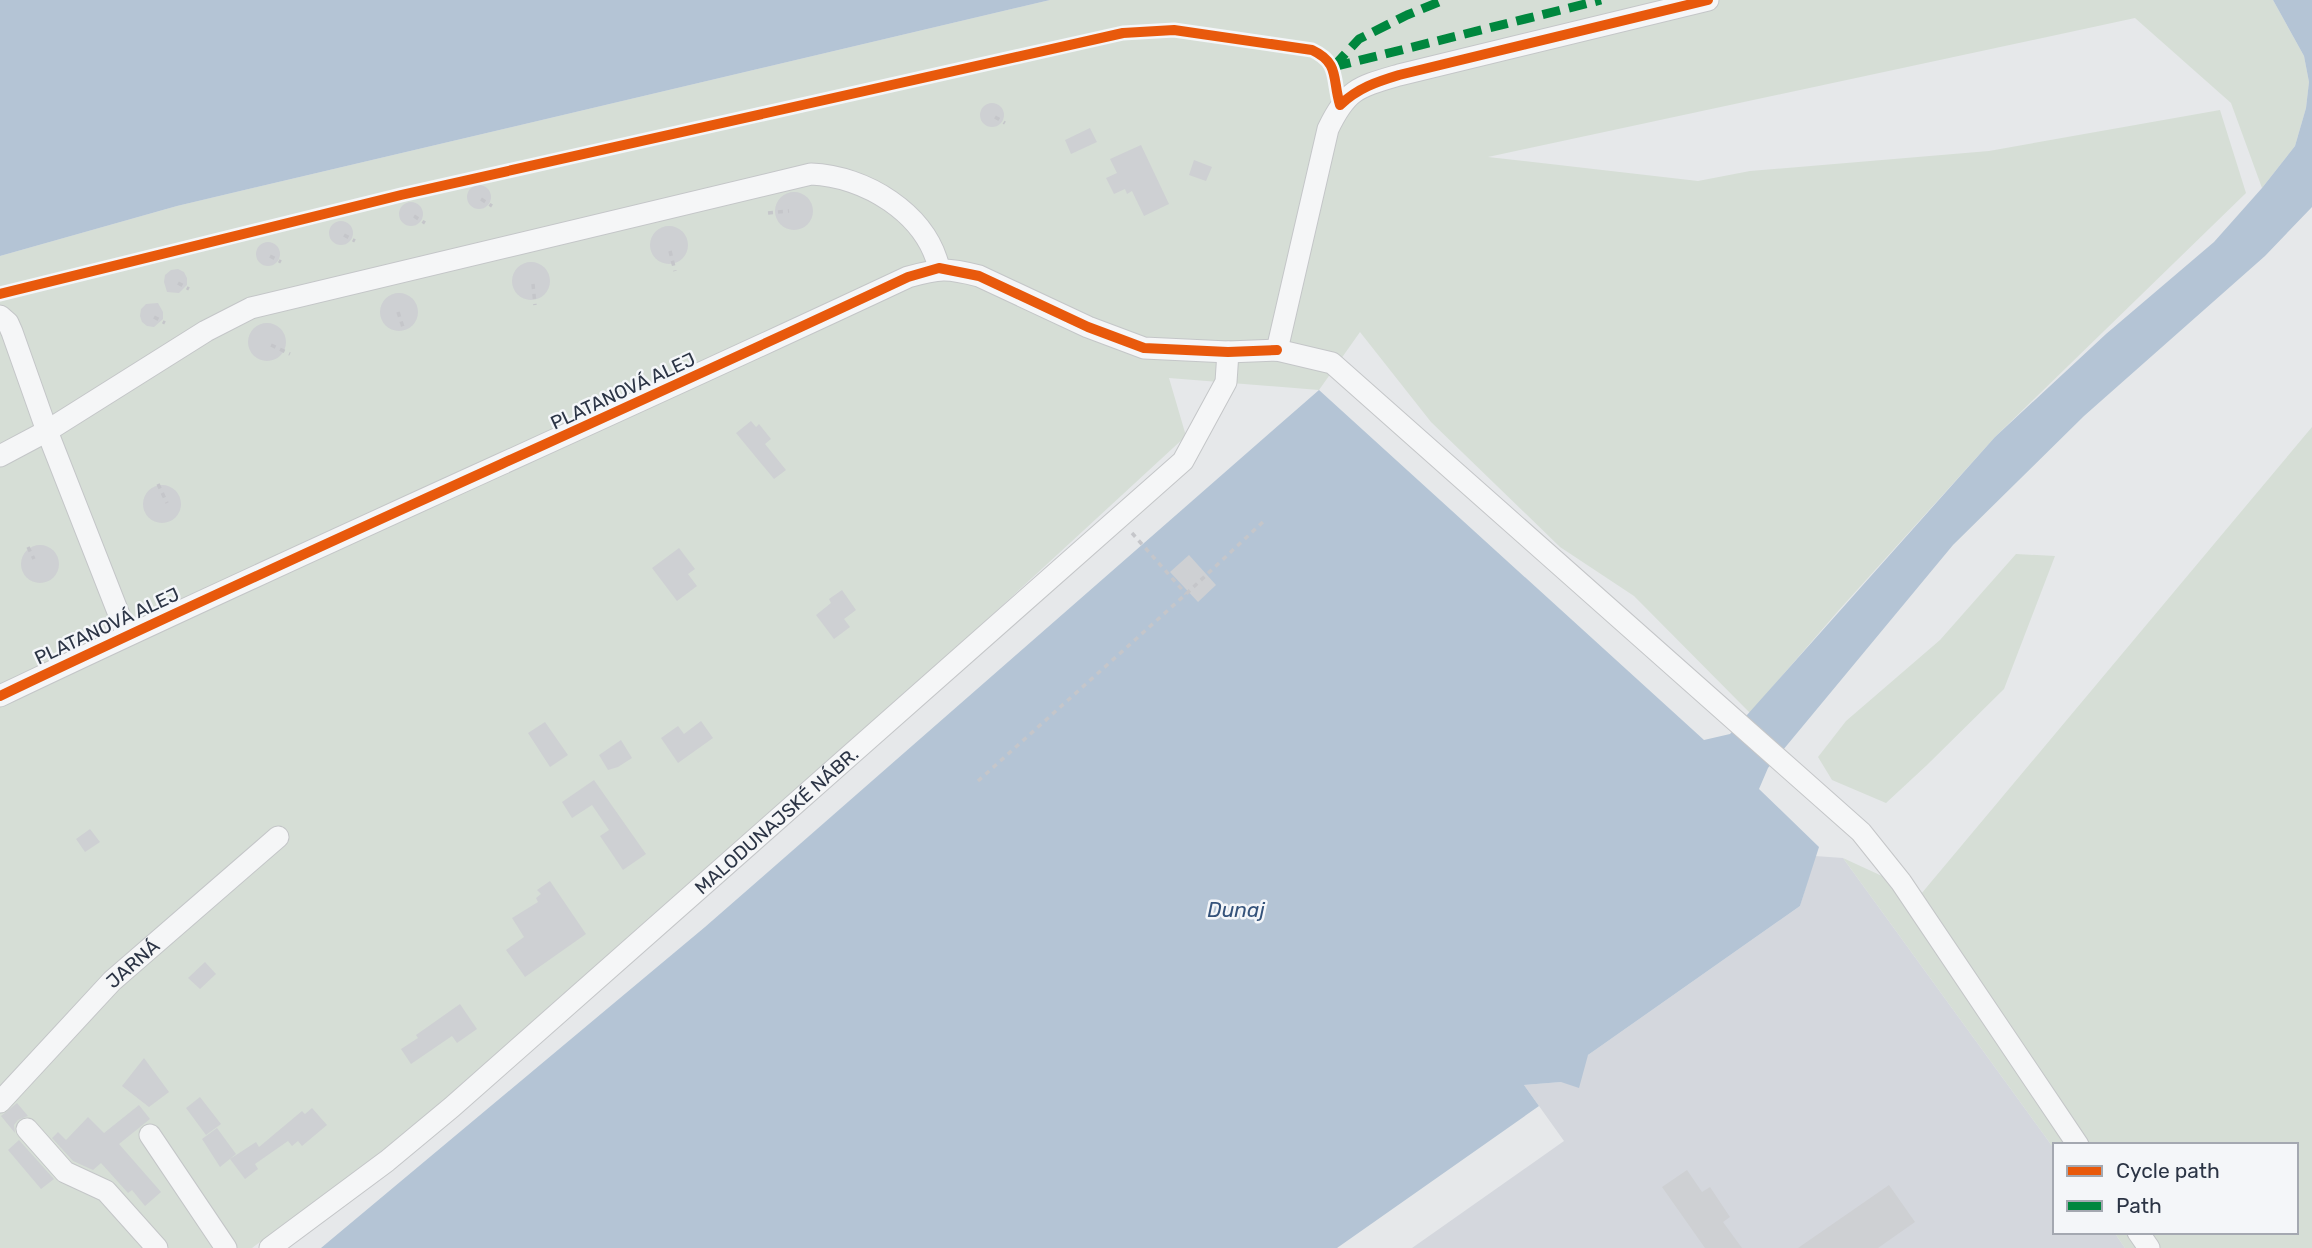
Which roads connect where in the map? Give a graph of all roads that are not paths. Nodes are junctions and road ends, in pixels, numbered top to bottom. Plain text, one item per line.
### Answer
1 (1708, 0) edge
2 (939, 268) junction
3 (0, 316) edge
4 (1277, 350) junction
5 (1228, 352) junction
6 (47, 431) junction
7 (0, 456) edge
8 (127, 635) junction
9 (0, 696) edge
10 (278, 837) dead end
11 (0, 1102) edge
12 (27, 1129) dead end
13 (150, 1135) dead end
14 (2077, 1143) edge
15 (157, 1248) edge
16 (226, 1248) edge
17 (270, 1248) edge

1 - 4 street
2 - 5 street, PLATANOVÁ ALEJ
2 - 6 street
2 - 8 street, PLATANOVÁ ALEJ
3 - 6 street
4 - 5 street, PLATANOVÁ ALEJ
4 - 14 street, PLATANOVÁ ALEJ
5 - 17 street, MALODUNAJSKÉ NÁBR.
6 - 7 street
6 - 8 street
8 - 9 street, PLATANOVÁ ALEJ
10 - 11 street, JARNÁ
12 - 15 street
13 - 16 street

